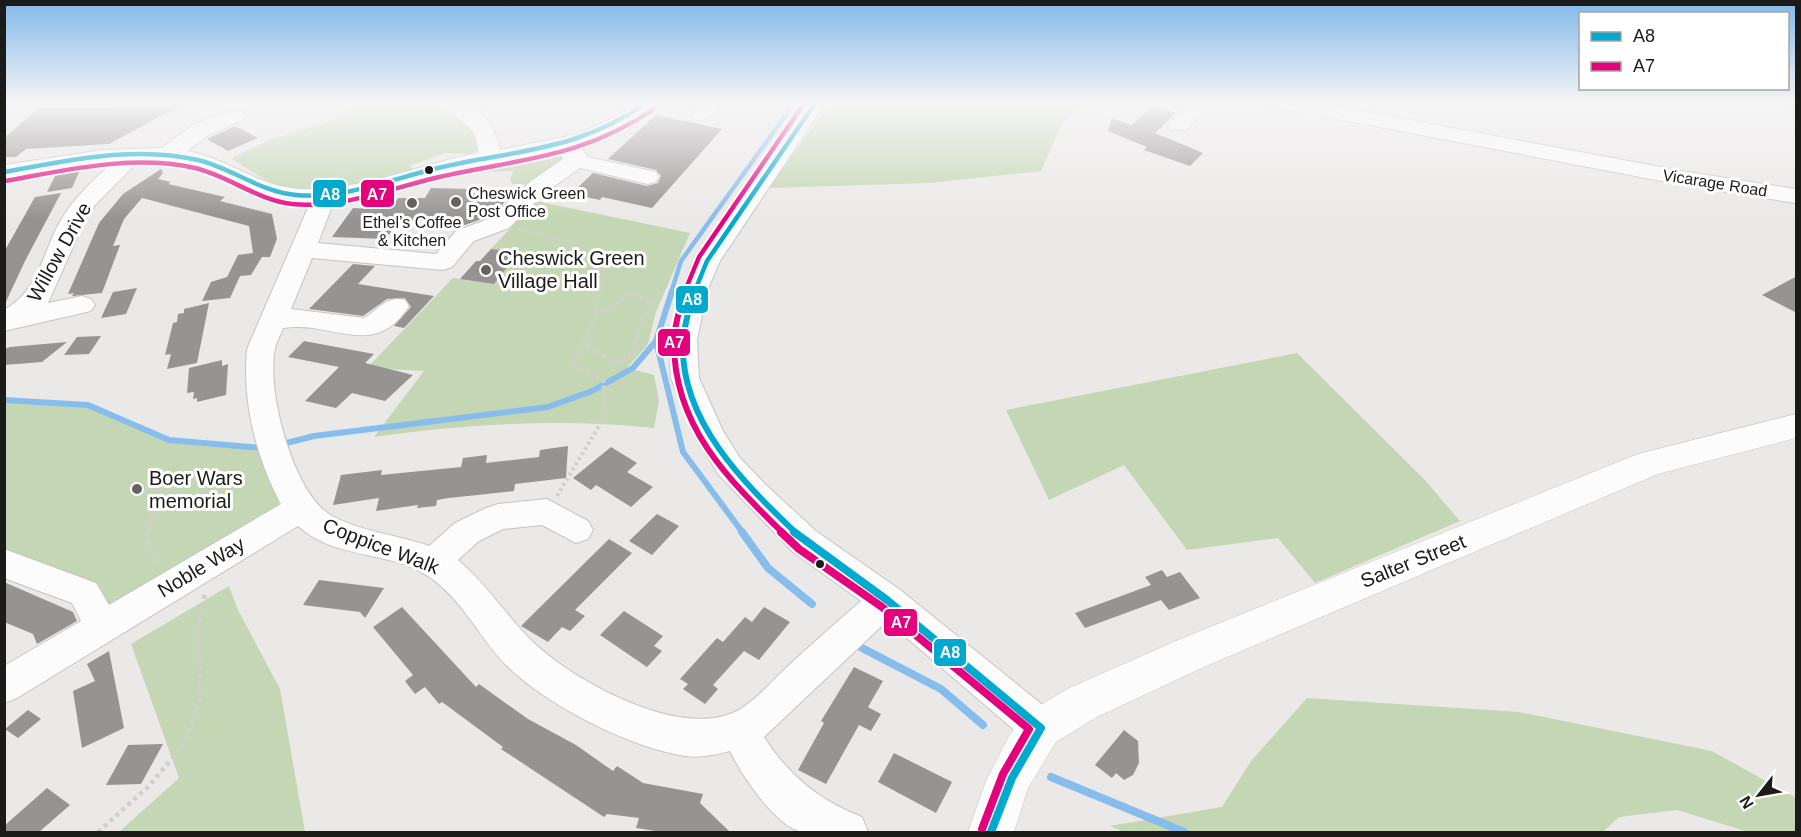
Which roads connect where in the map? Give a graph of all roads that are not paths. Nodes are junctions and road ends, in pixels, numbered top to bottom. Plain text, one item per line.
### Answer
1 (186, 141) edge
2 (487, 141) edge
3 (589, 141) edge
4 (789, 141) edge
5 (1487, 141) edge
6 (572, 152) junction
7 (167, 155) junction
8 (132, 156) junction
9 (489, 158) junction
10 (4, 172) edge
11 (648, 177) dead end
12 (325, 195) junction
13 (1797, 196) edge
14 (301, 249) junction
15 (82, 305) dead end
16 (396, 306) dead end
17 (6, 321) edge
18 (272, 321) junction
19 (1797, 426) edge
20 (300, 509) junction
21 (576, 530) dead end
22 (434, 562) junction
23 (4, 563) edge
24 (887, 600) junction
25 (103, 627) junction
26 (4, 686) edge
27 (739, 728) junction
28 (1041, 728) junction
29 (847, 832) edge
30 (991, 832) edge

1 - 7 street
2 - 9 street
3 - 6 street
4 - 24 street
5 - 13 street, Vicarage Road
6 - 9 street
6 - 11 street
6 - 14 street
7 - 8 street
7 - 12 street
8 - 10 street
8 - 17 street, Willow Drive
9 - 12 street
12 - 14 street, Coppice Walk
14 - 18 street, Coppice Walk
15 - 17 street, Willow Drive
16 - 18 street
18 - 20 street, Coppice Walk
19 - 28 main road, Salter Street
20 - 22 street, Coppice Walk
20 - 25 street, Noble Way
21 - 22 street
22 - 27 street, Coppice Walk
23 - 25 street
24 - 27 street, Coppice Walk
24 - 28 street
25 - 26 street, Noble Way
27 - 29 street
28 - 30 main road

